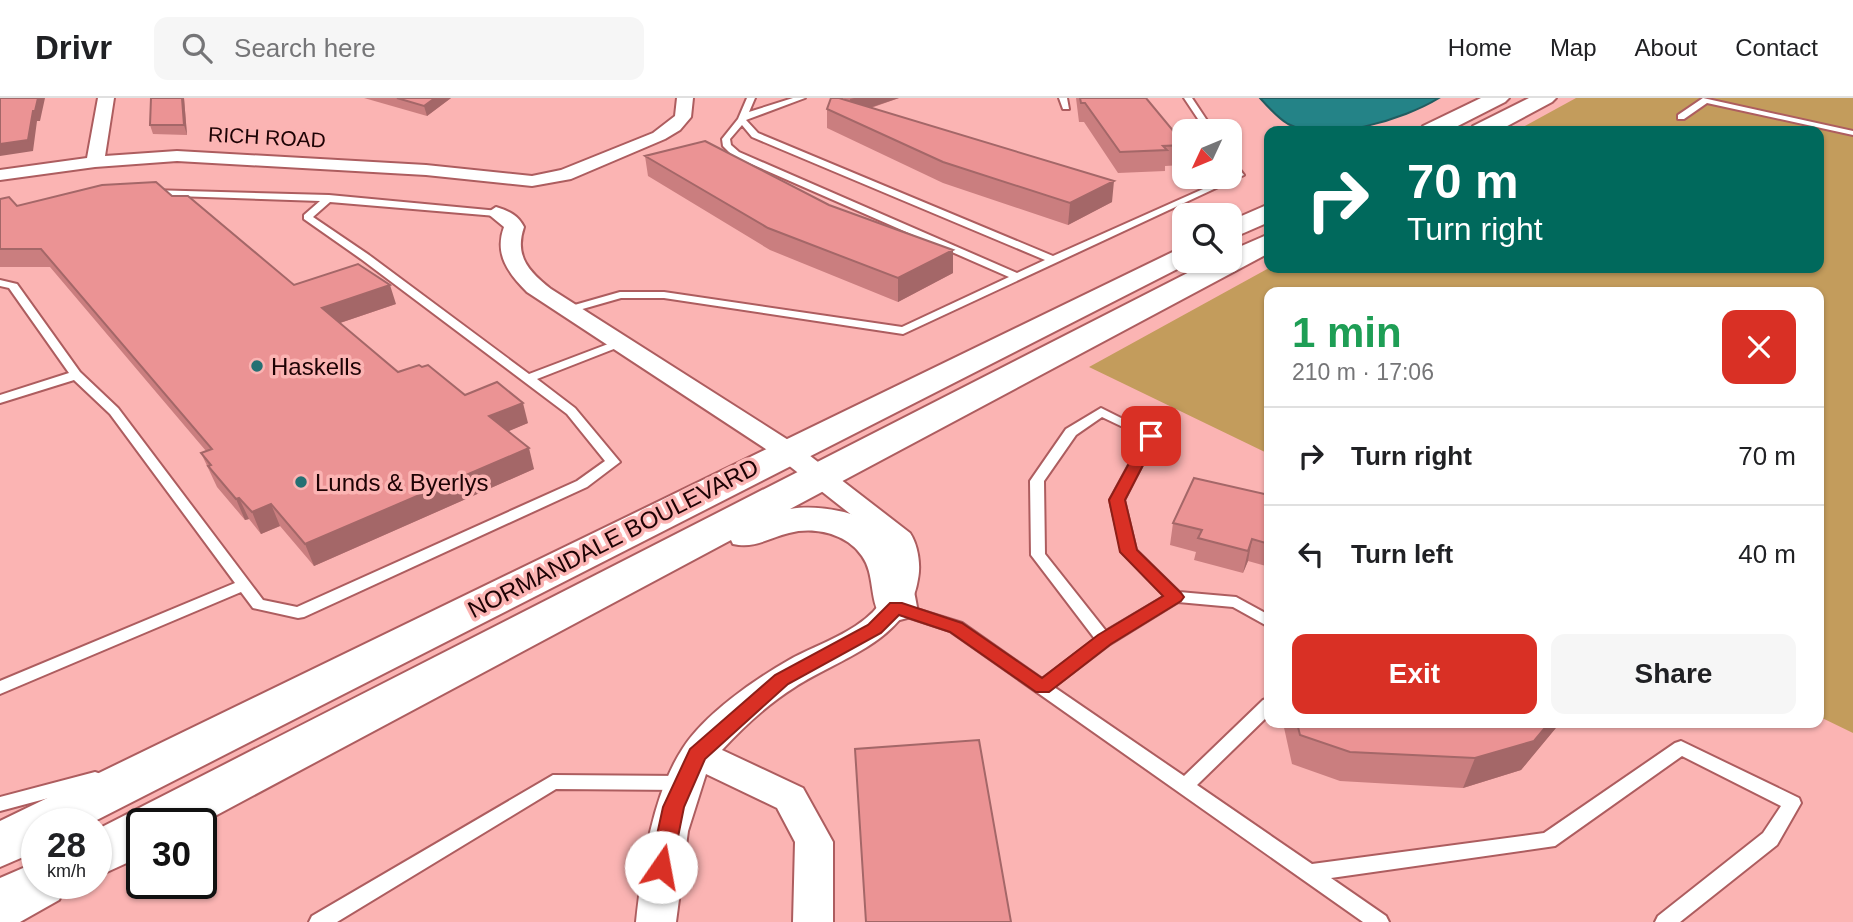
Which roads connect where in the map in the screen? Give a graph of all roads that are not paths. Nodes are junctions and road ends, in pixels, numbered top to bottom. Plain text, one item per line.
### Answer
1 (106, 98) edge
2 (685, 98) edge
3 (751, 98) edge
4 (801, 98) edge
5 (1063, 98) edge
6 (1188, 98) edge
7 (1497, 98) edge
8 (1545, 98) edge
9 (1066, 107) dead end
10 (1681, 117) dead end
11 (743, 118) junction
12 (1202, 119) edge
13 (1441, 126) edge
14 (1491, 126) edge
15 (1822, 126) edge
16 (1824, 126) edge
17 (1853, 133) edge
18 (95, 162) junction
19 (0, 175) edge
20 (1209, 189) edge
21 (132, 193) edge
22 (329, 198) junction
23 (495, 213) joint
24 (1264, 215) edge
25 (1242, 226) edge
26 (1264, 244) edge
27 (1052, 260) junction
28 (1172, 261) edge
29 (1017, 277) junction
30 (0, 283) edge
31 (568, 310) junction
32 (620, 343) junction
33 (76, 375) junction
34 (527, 380) junction
35 (0, 399) edge
36 (804, 464) junction
37 (635, 573) junction
38 (244, 585) junction
39 (1175, 597) junction
40 (896, 607) junction
41 (1264, 619) edge
42 (1104, 640) junction
43 (0, 688) edge
44 (1042, 688) junction
45 (1264, 709) edge
46 (183, 754) junction
47 (691, 769) junction
48 (1184, 787) junction
49 (0, 804) edge
50 (74, 808) edge
51 (185, 808) edge
52 (21, 835) edge
53 (0, 845) edge
54 (1308, 873) junction
55 (21, 894) edge
56 (0, 905) edge
57 (319, 922) edge
58 (656, 922) edge
59 (813, 922) edge
60 (1379, 922) edge
61 (1665, 922) edge

1 - 18 street
2 - 18 street, RICH ROAD
3 - 11 lane
4 - 11 lane
5 - 9 lane
6 - 12 lane
7 - 13 main road
8 - 14 main road
10 - 15 lane
11 - 27 lane
11 - 29 lane
16 - 17 lane
18 - 19 street, RICH ROAD
20 - 27 lane
21 - 22 lane
22 - 23 lane
22 - 34 lane
23 - 31 street
24 - 25 main road
26 - 36 main road, NORMANDALE BOULEVARD
27 - 29 lane
28 - 36 main road, NORMANDALE BOULEVARD
29 - 31 lane
30 - 33 lane
31 - 32 street
32 - 34 lane
32 - 36 street
33 - 35 lane
33 - 38 lane
34 - 38 lane
36 - 37 main road, NORMANDALE BOULEVARD
36 - 40 street
36 - 46 main road, NORMANDALE BOULEVARD
37 - 40 main road
37 - 51 main road, NORMANDALE BOULEVARD
38 - 43 lane
39 - 41 lane
39 - 42 lane
39 - 42 lane
40 - 44 lane
40 - 47 street
42 - 44 lane
44 - 48 lane
45 - 48 lane
46 - 49 lane
46 - 50 main road, NORMANDALE BOULEVARD
47 - 57 lane
47 - 58 street
47 - 59 street
48 - 54 lane
52 - 53 main road
54 - 60 lane
54 - 61 lane
55 - 56 main road

